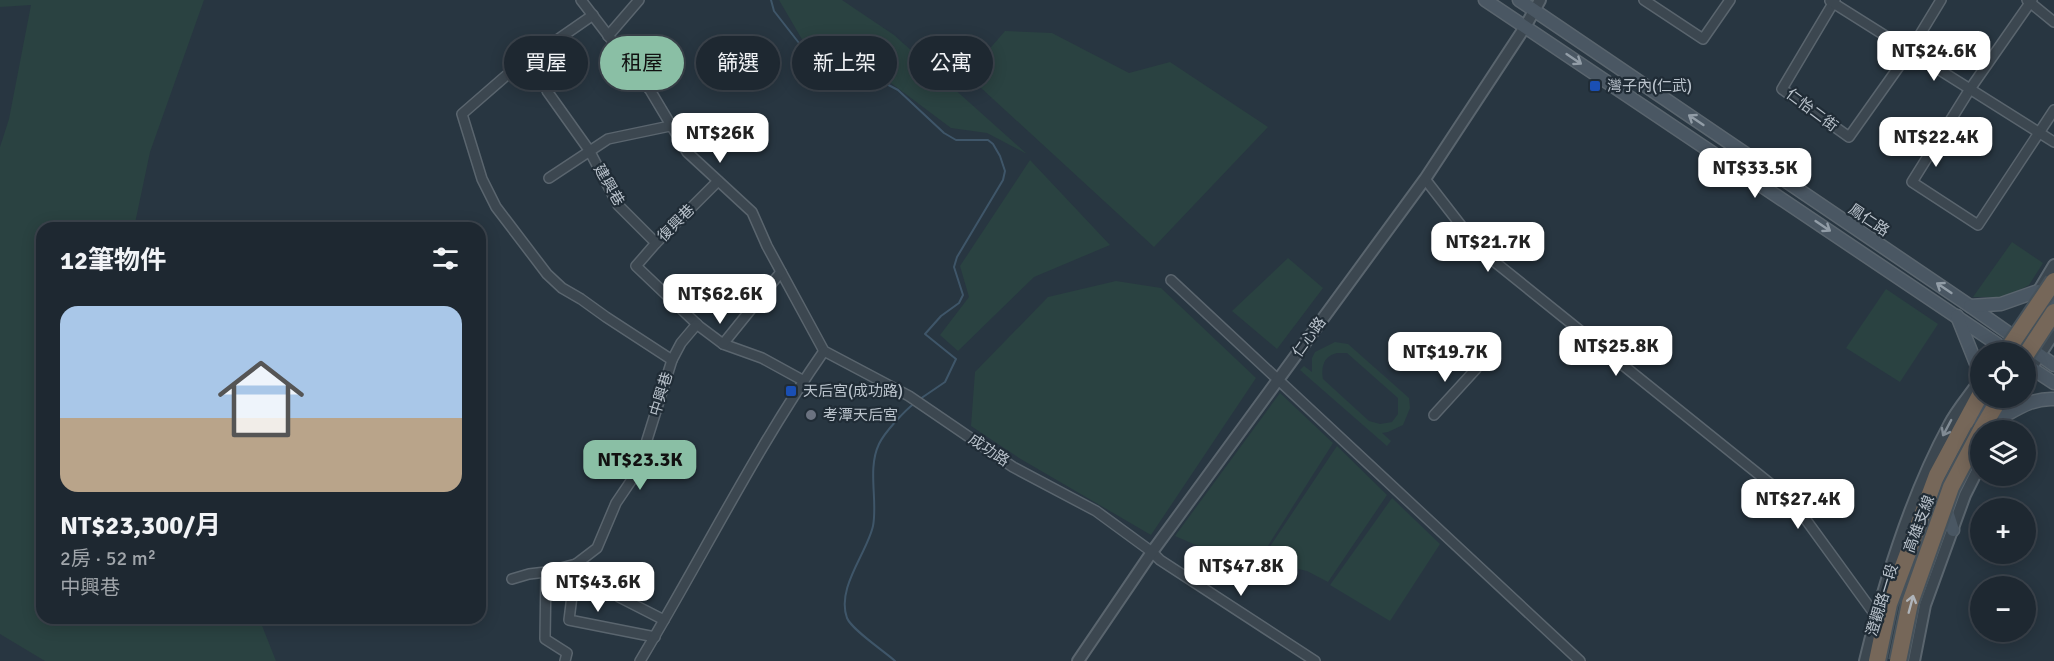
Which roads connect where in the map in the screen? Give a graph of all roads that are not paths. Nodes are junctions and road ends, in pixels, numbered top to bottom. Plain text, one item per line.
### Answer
1 (581, 0) edge
2 (639, 0) edge
3 (1485, 0) edge
4 (1519, 0) edge
5 (1644, 0) edge
6 (1730, 0) edge
7 (1941, 0) edge
8 (1832, 1) edge
9 (2030, 1) edge
10 (1538, 5) edge
11 (593, 15) junction
12 (2054, 22) edge
13 (1525, 27) junction
14 (608, 36) joint
15 (1910, 51) junction
16 (1970, 89) junction
17 (650, 90) edge
18 (547, 91) dead end
19 (2054, 110) edge
20 (670, 126) junction
21 (2039, 132) junction
22 (2054, 142) edge
23 (589, 150) junction
24 (549, 178) dead end
25 (1425, 179) junction
26 (718, 181) junction
27 (656, 243) junction
28 (2054, 265) edge
29 (781, 272) junction
30 (1171, 280) dead end
31 (2054, 281) edge
32 (2038, 291) junction
33 (2054, 297) edge
34 (1970, 306) junction
35 (2054, 312) edge
36 (1957, 316) junction
37 (697, 324) junction
38 (2054, 333) edge
39 (1991, 342) edge
40 (2010, 342) edge
41 (2010, 342) edge
42 (2026, 342) edge
43 (2030, 342) edge
44 (2032, 342) edge
45 (723, 344) junction
46 (2036, 345) edge
47 (1970, 348) edge
48 (824, 351) junction
49 (2036, 359) edge
50 (672, 360) junction
51 (2054, 365) edge
52 (2036, 366) edge
53 (1476, 369) dead end
54 (1278, 380) junction
55 (804, 381) junction
56 (2054, 383) edge
57 (1970, 397) edge
58 (2054, 399) edge
59 (1970, 406) edge
60 (1984, 408) edge
61 (2008, 408) edge
62 (1434, 415) dead end
63 (2004, 416) junction
64 (2002, 420) edge
65 (1970, 452) edge
66 (1970, 485) edge
67 (1953, 530) junction
68 (1152, 552) junction
69 (576, 564) junction
70 (546, 572) junction
71 (512, 579) dead end
72 (620, 597) dead end
73 (1876, 615) junction
74 (664, 620) junction
75 (655, 637) junction
76 (565, 661) edge
77 (640, 661) edge
78 (1078, 661) edge
79 (1315, 661) edge
80 (1580, 661) edge
81 (1865, 661) edge
82 (1877, 661) edge
83 (1898, 661) edge
84 (1914, 661) edge

1 - 11 street
2 - 14 street
3 - 13 main road, 鳳仁路
4 - 10 main road, 鳳仁路
5 - 6 street
7 - 15 street, 仁怡二街
8 - 15 street
8 - 15 street, 仁怡二街
9 - 12 street
9 - 16 street
10 - 13 street, 仁心路
34 -> 10 main road, 鳳仁路
11 - 14 street
11 - 50 street
13 - 25 street, 仁心路
13 -> 36 main road, 鳳仁路
15 - 16 street
16 - 21 street
16 - 21 street
17 - 20 street
18 - 23 street, 建興巷
19 - 21 street
20 - 23 street, 建興巷
20 - 26 street
21 - 22 street
23 - 24 street, 建興巷
23 - 27 street, 建興巷
25 - 54 street, 仁心路
25 - 73 street
26 - 27 street, 復興巷
26 - 29 street
27 - 37 street, 復興巷
28 - 32 street
29 - 45 street
29 - 48 street
30 - 54 street
31 - 41 highway, bridge
32 - 34 main road
32 - 42 street
33 - 43 main road
34 - 40 main road, 鳳仁路
35 - 44 highway, bridge
36 - 39 main road, 鳳仁路
36 - 47 main road
37 - 45 street
37 - 50 street, 中興巷
38 - 46 street
45 - 55 street
48 - 55 street
48 - 68 street, 成功路
49 - 51 main road, 鳳仁路
50 - 69 street, 中興巷
52 - 56 main road, 鳳仁路
53 - 62 street
54 - 68 street, 仁心路
54 - 80 street
55 - 74 street
57 -> 73 street, 澄觀路一段
58 - 63 main road
59 - 82 highway, 高雄支線
60 - 67 main road
61 - 63 street
63 - 64 street
83 -> 65 highway, 高雄支線, bridge
66 - 67 street
67 - 84 street
68 - 78 street, 仁心路
68 - 79 street, 成功路
69 - 70 street, 中興巷
69 - 75 street
70 - 71 street, 中興巷
70 - 76 street
72 - 74 street
73 - 81 street, 澄觀路一段
74 - 75 street
75 - 77 street

